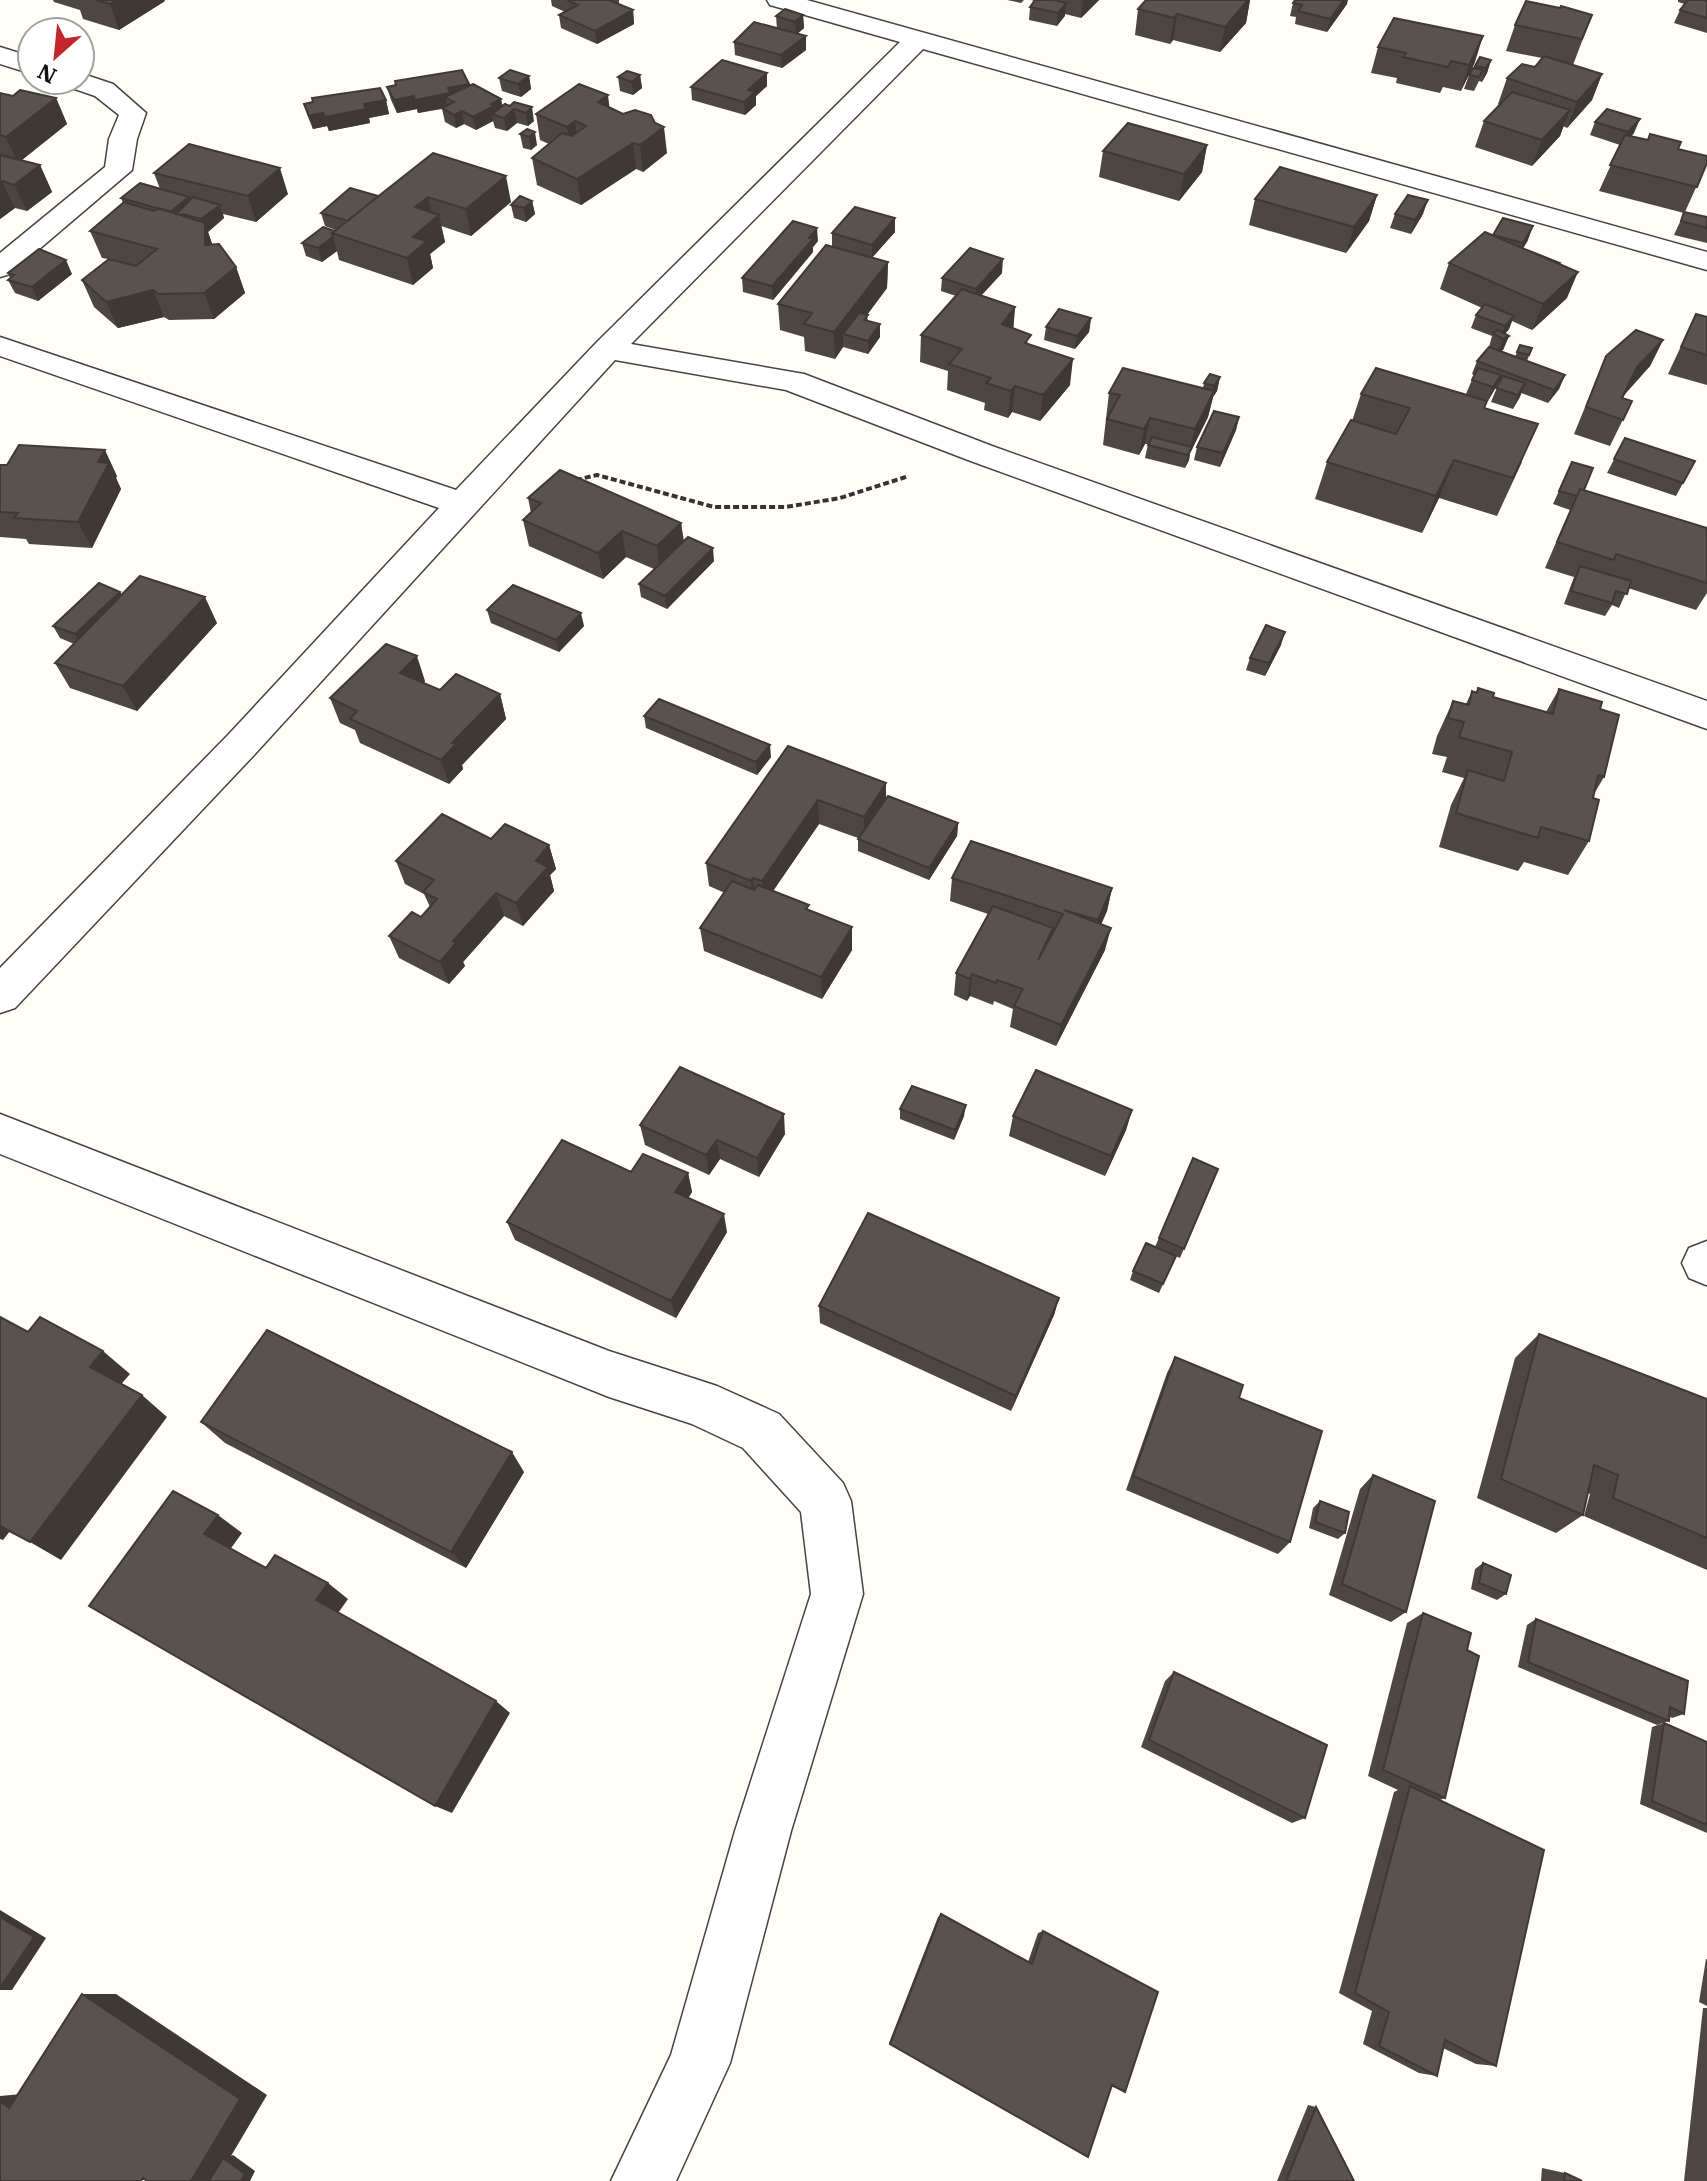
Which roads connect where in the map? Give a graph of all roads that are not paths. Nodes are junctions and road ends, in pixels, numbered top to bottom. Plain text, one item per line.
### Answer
1 (779, 0) edge
2 (917, 40) junction
3 (96, 87) edge
4 (1707, 261) edge
5 (0, 268) edge
6 (0, 346) edge
7 (608, 349) junction
8 (465, 505) junction
9 (1707, 715) edge
10 (0, 996) edge
11 (0, 1134) edge
12 (643, 2181) edge

1 - 2 street
2 - 4 street
2 - 7 street
3 - 5 street
6 - 8 street
7 - 8 street
7 - 9 street
8 - 10 street
11 - 12 street

